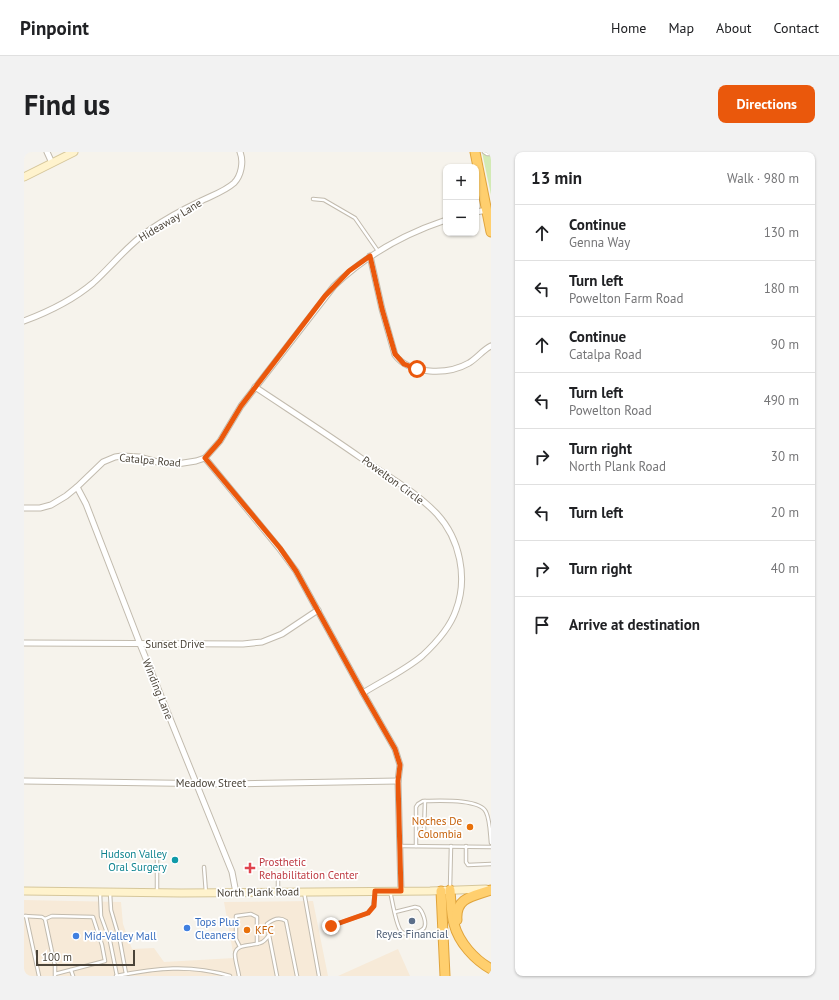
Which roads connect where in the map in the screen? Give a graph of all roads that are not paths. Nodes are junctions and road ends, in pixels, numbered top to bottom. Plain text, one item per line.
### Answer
1 (47, 152) edge
2 (74, 152) edge
3 (240, 152) edge
4 (475, 152) edge
5 (484, 152) edge
6 (491, 154) edge
7 (52, 163) junction
8 (24, 177) edge
9 (312, 199) dead end
10 (487, 210) junction
11 (479, 211) edge
12 (443, 221) edge
13 (491, 232) edge
14 (378, 251) junction
15 (370, 256) junction
16 (24, 321) edge
17 (491, 346) edge
18 (255, 387) junction
19 (205, 458) junction
20 (77, 487) junction
21 (24, 508) edge
22 (318, 610) junction
23 (24, 643) edge
24 (140, 644) junction
25 (363, 693) junction
26 (24, 781) edge
27 (398, 781) junction
28 (197, 784) junction
29 (425, 801) junction
30 (424, 832) dead end
31 (491, 843) edge
32 (400, 846) junction
33 (416, 846) junction
34 (451, 846) junction
35 (466, 846) junction
36 (491, 847) edge
37 (158, 854) dead end
38 (491, 864) edge
39 (204, 867) dead end
40 (278, 881) dead end
41 (491, 890) edge
42 (24, 891) edge
43 (375, 891) junction
44 (390, 891) junction
45 (401, 891) junction
46 (446, 891) junction
47 (110, 892) junction
48 (278, 892) junction
49 (304, 892) junction
50 (100, 893) junction
51 (157, 893) junction
52 (206, 893) junction
53 (236, 893) junction
54 (395, 912) junction
55 (25, 916) edge
56 (45, 919) junction
57 (26, 924) edge
58 (331, 926) dead end
59 (269, 935) junction
60 (463, 942) junction
61 (257, 944) junction
62 (240, 947) junction
63 (491, 969) edge
64 (71, 970) junction
65 (126, 974) junction
66 (55, 975) edge
67 (38, 976) edge
68 (73, 976) edge
69 (117, 976) edge
70 (230, 976) edge
71 (239, 976) edge
72 (277, 976) edge
73 (297, 976) edge
74 (319, 976) edge
75 (445, 976) edge

1 - 7 street
2 - 7 main road
3 - 16 street, Hideaway Lane
4 - 10 highway
5 - 6 lane
7 - 8 main road
9 - 14 lane
10 - 11 street
10 - 13 highway
12 - 14 street
14 - 15 street
15 - 17 street
15 - 18 street
18 - 19 street
18 - 25 street, Powelton Circle
19 - 20 street, Catalpa Road
19 - 22 street
20 - 21 street, Catalpa Road
20 - 24 street, Winding Lane
22 - 24 street, Sunset Drive
22 - 25 street
23 - 24 street, Sunset Drive
24 - 28 street, Winding Lane
25 - 27 street
26 - 28 street, Meadow Street
27 - 28 street, Meadow Street
27 - 32 street
28 - 53 street, Winding Lane
29 - 30 lane
29 - 31 lane
29 - 33 lane
32 - 33 lane
32 - 45 street
33 - 34 lane
34 - 35 lane
34 - 46 lane
35 - 36 lane
35 - 38 lane
37 - 51 lane
39 - 52 lane
40 - 48 lane
41 - 46 main road, North Plank Road
41 - 60 highway
42 - 50 main road, North Plank Road
43 - 44 main road, North Plank Road
43 - 49 main road, North Plank Road
43 - 58 lane
44 - 45 main road, North Plank Road
44 - 54 lane
45 - 46 main road, North Plank Road
46 - 60 highway
46 - 75 highway
47 - 50 main road, North Plank Road
47 - 51 main road, North Plank Road
47 - 65 lane
48 - 49 main road, North Plank Road
48 - 53 main road, North Plank Road
49 - 74 lane
50 - 69 lane
51 - 52 main road, North Plank Road
52 - 53 main road, North Plank Road
54 - 54 lane
55 - 56 lane
55 - 57 lane
56 - 64 lane
56 - 66 lane
57 - 67 lane
59 - 61 lane
59 - 72 lane
59 - 73 lane
60 - 63 highway
61 - 62 lane
61 - 62 lane
62 - 71 lane
64 - 66 lane
64 - 68 lane
65 - 69 lane
65 - 70 lane

